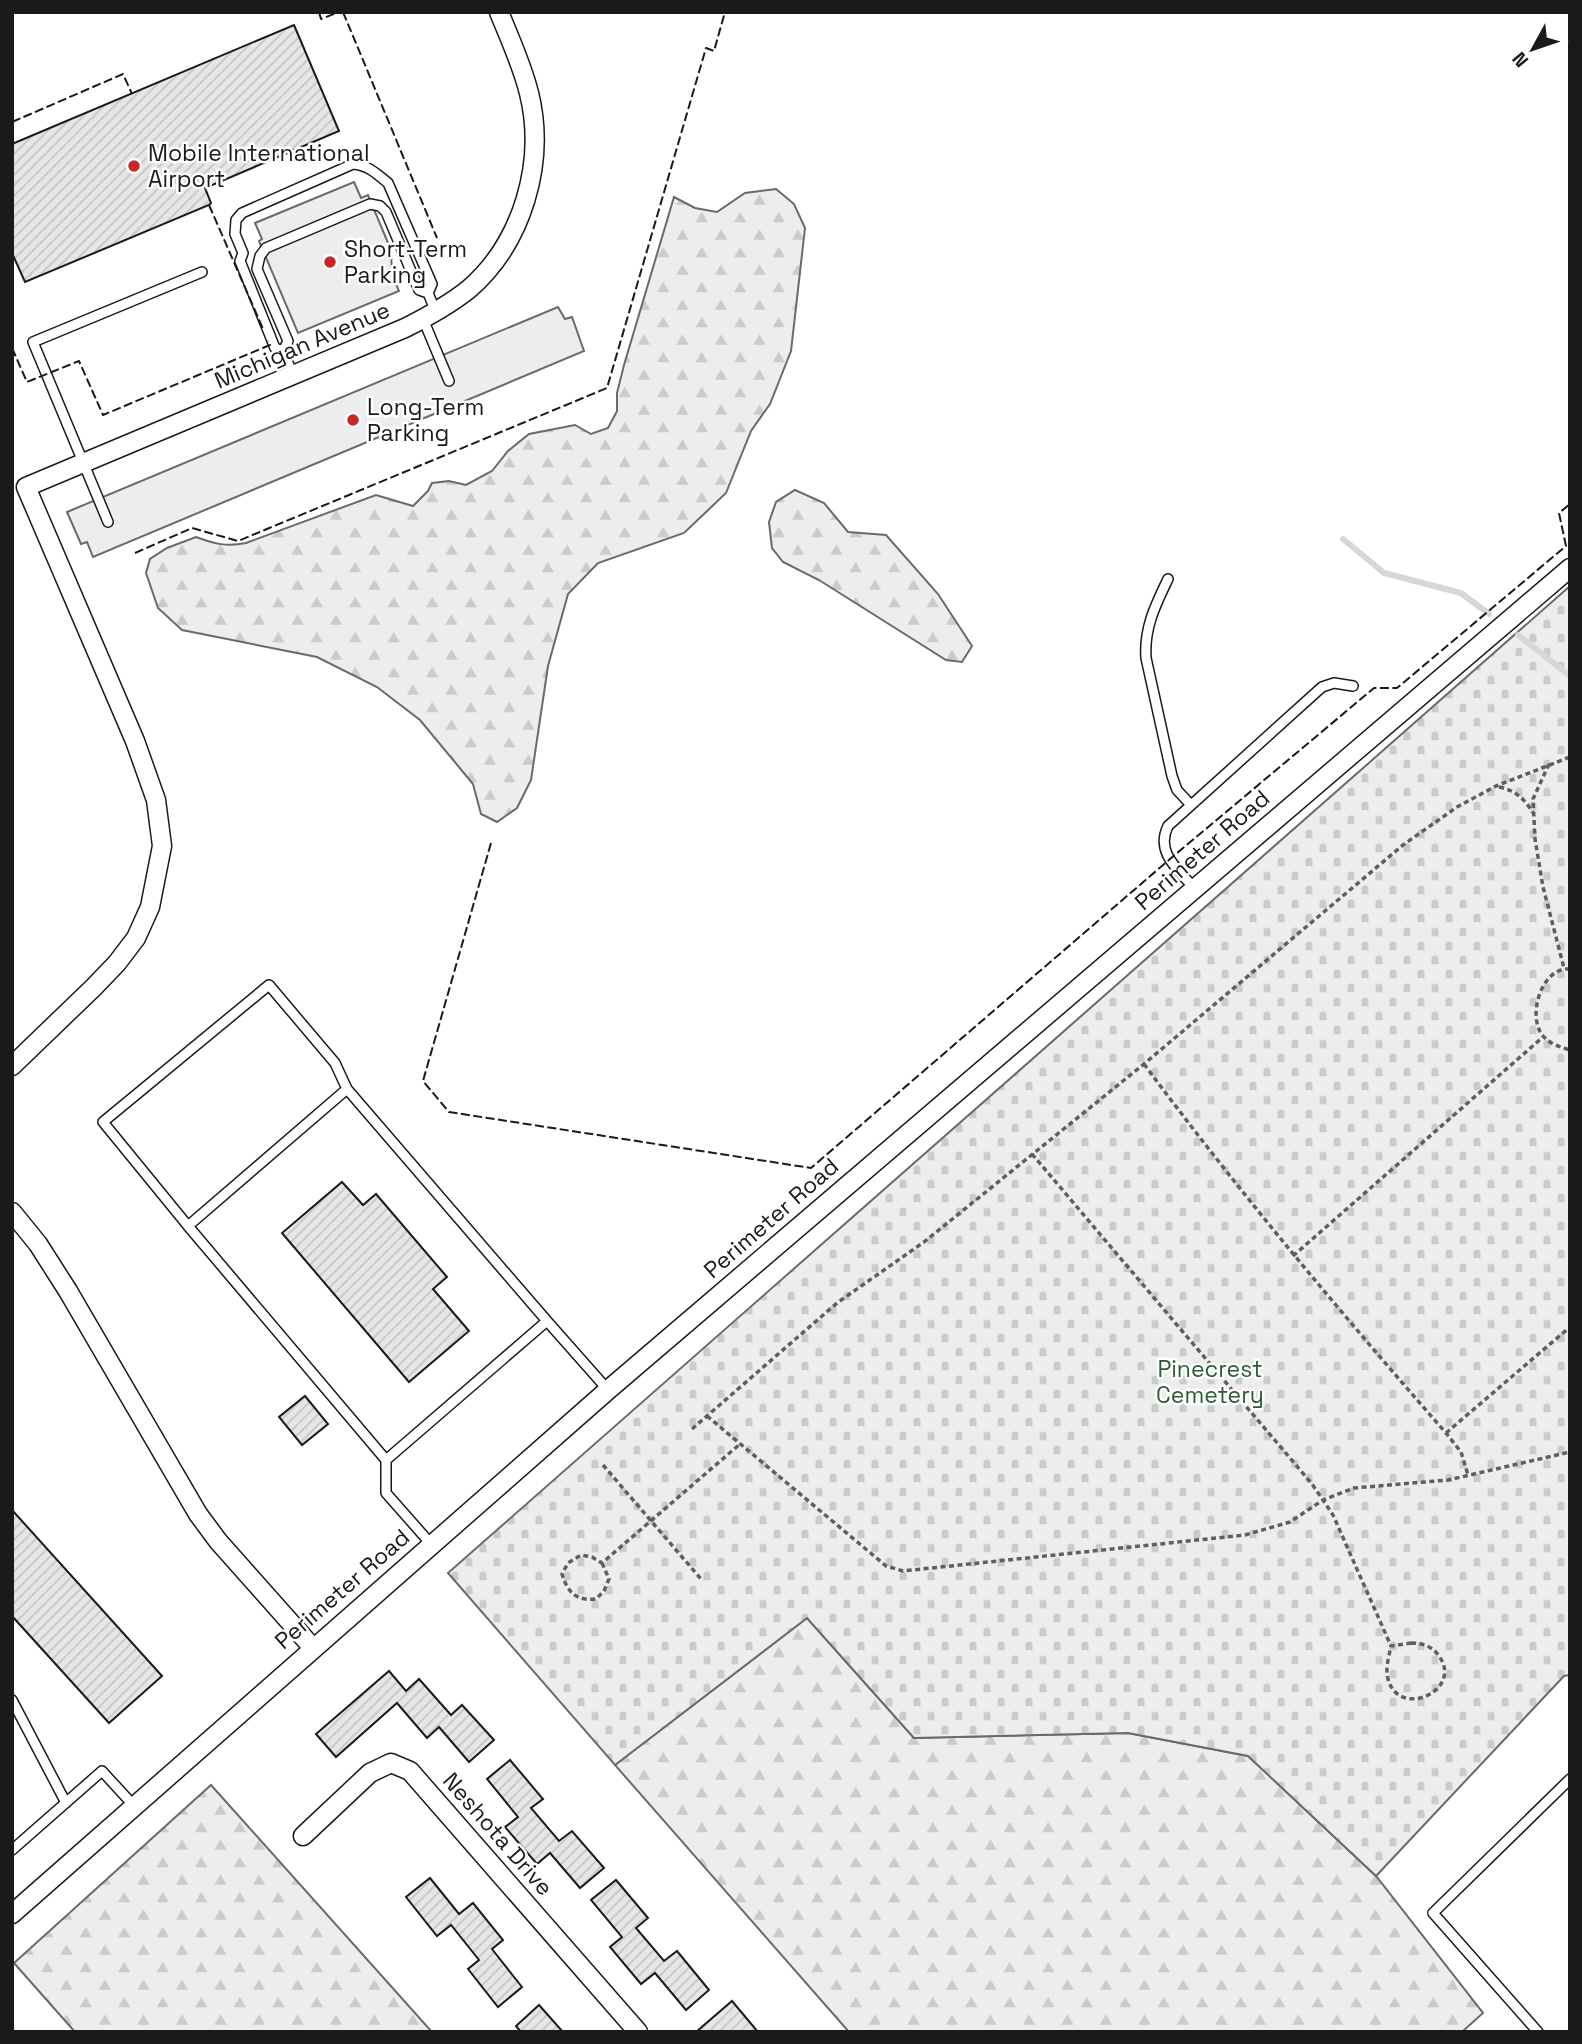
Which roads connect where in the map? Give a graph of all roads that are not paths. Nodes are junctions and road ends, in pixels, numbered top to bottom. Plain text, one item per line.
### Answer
1 (499, 12) edge
2 (202, 272) dead end
3 (428, 293) junction
4 (430, 316) junction
5 (283, 351) junction
6 (293, 375) junction
7 (449, 381) dead end
8 (84, 463) junction
9 (108, 522) dead end
10 (1570, 568) edge
11 (1167, 579) dead end
12 (1353, 686) dead end
13 (1191, 805) junction
14 (1195, 888) junction
15 (12, 1066) edge
16 (347, 1089) junction
17 (12, 1212) edge
18 (187, 1226) junction
19 (547, 1321) junction
20 (608, 1390) junction
21 (386, 1460) junction
22 (431, 1544) junction
23 (313, 1648) junction
24 (12, 1700) edge
25 (1570, 1779) edge
26 (66, 1803) junction
27 (135, 1807) junction
28 (303, 1836) dead end
29 (12, 1850) edge
30 (12, 1914) edge
31 (638, 2032) edge
32 (1538, 2032) edge

1 - 4 street, Michigan Avenue
2 - 8 lane
3 - 4 lane
3 - 5 lane
3 - 5 lane
4 - 6 street, Michigan Avenue
4 - 7 lane
5 - 6 lane
6 - 8 street, Michigan Avenue
8 - 9 lane
8 - 15 street, Michigan Avenue
10 - 14 street, Perimeter Road
11 - 13 lane
12 - 13 lane
13 - 14 lane
14 - 20 street, Perimeter Road
16 - 18 lane
16 - 18 lane
16 - 19 lane
17 - 23 street
18 - 21 lane
19 - 20 lane
19 - 21 lane
20 - 22 street, Perimeter Road
21 - 22 lane
22 - 23 street, Perimeter Road
23 - 27 street, Perimeter Road
24 - 26 lane
25 - 32 lane
26 - 27 lane
26 - 29 lane
27 - 30 street, Perimeter Road
28 - 31 street, Neshota Drive

